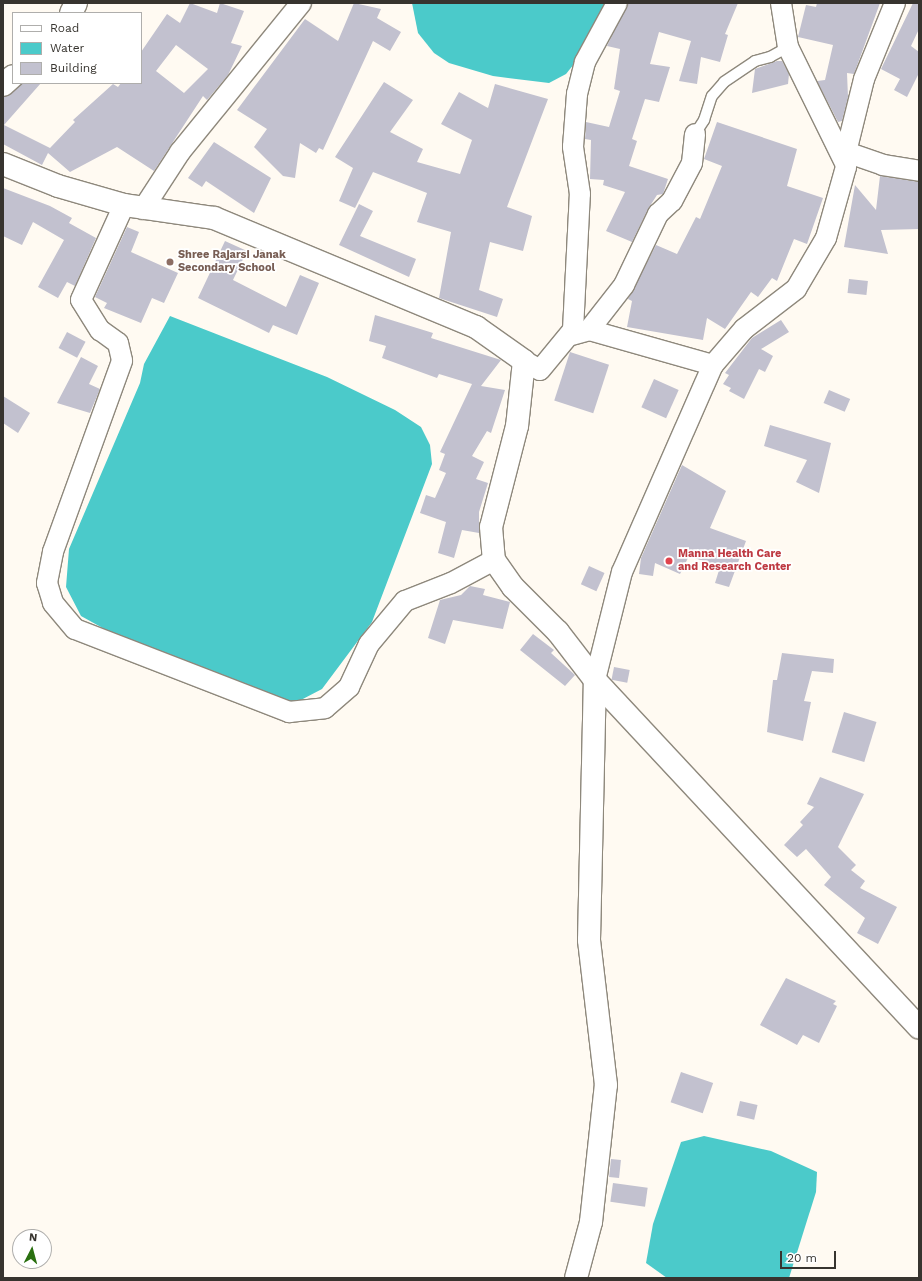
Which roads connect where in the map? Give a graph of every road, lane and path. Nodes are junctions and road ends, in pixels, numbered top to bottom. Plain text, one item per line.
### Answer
1 (76, 3) edge
2 (301, 3) edge
3 (617, 3) edge
4 (781, 3) edge
5 (895, 3) edge
6 (72, 12) edge
7 (788, 47) junction
8 (12, 77) edge
9 (3, 85) edge
10 (695, 134) joint
11 (846, 159) junction
12 (3, 164) edge
13 (919, 171) edge
14 (133, 207) junction
15 (581, 332) junction
16 (524, 360) junction
17 (713, 365) junction
18 (494, 560) junction
19 (595, 680) junction
20 (919, 1028) edge
21 (576, 1278) edge

1 - 6 main road
2 - 14 street
3 - 15 street
4 - 7 street
5 - 11 street
7 - 10 lane
7 - 11 street
8 - 9 main road
10 - 15 street
11 - 13 street
11 - 17 street
12 - 14 main road
14 - 16 main road
14 - 18 street
15 - 16 street
15 - 17 street
16 - 18 main road
17 - 19 street
18 - 19 main road
19 - 20 main road
19 - 21 main road

